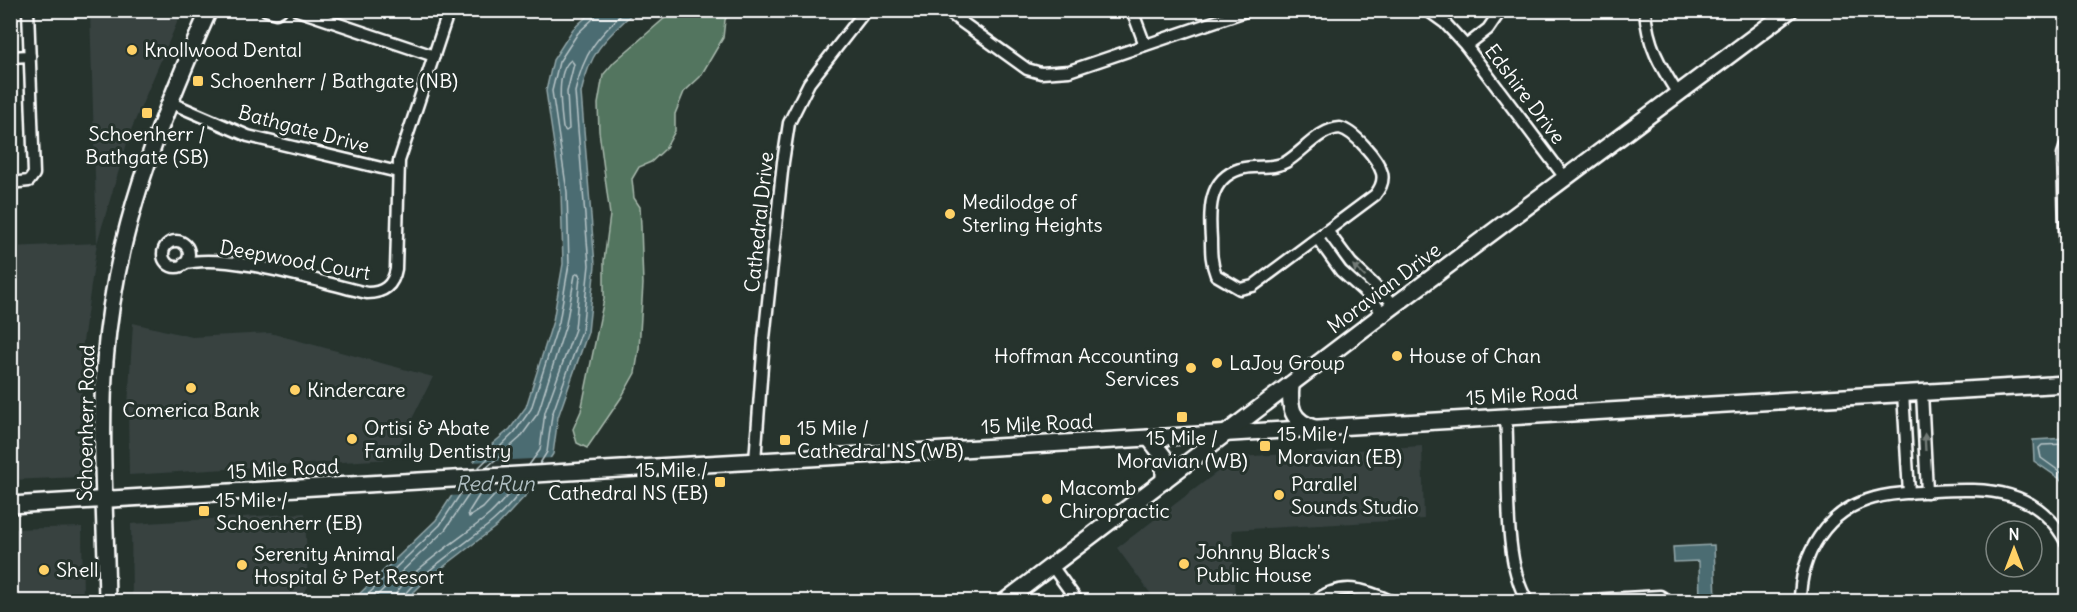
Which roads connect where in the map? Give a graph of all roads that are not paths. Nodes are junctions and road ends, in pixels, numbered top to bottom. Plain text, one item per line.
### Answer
1 (28, 10) edge
2 (209, 10) edge
3 (266, 10) edge
4 (297, 10) edge
5 (449, 10) edge
6 (866, 10) edge
7 (945, 10) edge
8 (1132, 10) edge
9 (1249, 10) edge
10 (1426, 10) edge
11 (1501, 10) edge
12 (1645, 10) edge
13 (1790, 10) edge
14 (2061, 10) edge
15 (282, 11) edge
16 (2067, 12) edge
17 (1145, 45) junction
18 (1466, 46) junction
19 (30, 56) junction
20 (434, 56) junction
21 (10, 57) edge
22 (1678, 94) junction
23 (169, 102) junction
24 (2066, 145) edge
25 (398, 172) junction
26 (1566, 178) junction
27 (10, 183) edge
28 (1328, 232) junction
29 (1318, 239) junction
30 (188, 250) junction
31 (200, 262) junction
32 (183, 264) junction
33 (2067, 268) edge
34 (1389, 310) junction
35 (2067, 384) edge
36 (1291, 385) junction
37 (1922, 392) junction
38 (1903, 393) junction
39 (1506, 417) junction
40 (1317, 428) junction
41 (1228, 434) junction
42 (1149, 438) junction
43 (755, 461) junction
44 (1164, 482) junction
45 (1927, 492) junction
46 (1910, 493) junction
47 (106, 501) junction
48 (10, 505) edge
49 (2067, 542) edge
50 (1052, 566) junction
51 (1669, 600) edge
52 (1315, 601) edge
53 (108, 602) edge
54 (1004, 602) edge
55 (1078, 602) edge
56 (1393, 602) edge
57 (1528, 602) edge
58 (1554, 602) edge
59 (1800, 602) edge

1 - 19 street
2 - 23 main road, Schoenherr Road
3 - 15 street
4 - 20 street
5 - 20 street
6 - 43 street, Cathedral Drive
7 - 17 street
8 - 17 street
9 - 17 street
10 - 18 street, Edshire Drive
11 - 18 street
12 - 22 street
13 - 22 main road, Moravian Drive
14 - 16 street
18 - 26 street, Edshire Drive
19 - 21 street
19 - 27 street
20 - 25 street
22 - 26 main road, Moravian Drive
23 - 25 street, Bathgate Drive
23 - 47 main road, Schoenherr Road
24 - 33 street
25 - 31 street, Deepwood Court
26 - 34 main road, Moravian Drive
28 - 29 street
28 - 29 street
34 -> 28 street
29 - 34 street
30 - 31 street, Deepwood Court
30 - 32 street
30 - 32 street
31 - 32 street, Deepwood Court
34 - 36 main road, Moravian Drive
35 - 37 main road, 15 Mile Road
36 - 40 main road
36 - 41 main road, Moravian Drive
37 - 38 main road, 15 Mile Road
45 -> 37 street
38 - 39 main road, 15 Mile Road
38 - 46 street
39 - 40 main road, 15 Mile Road
39 - 57 street
40 - 41 main road, 15 Mile Road
41 - 42 main road, 15 Mile Road
41 - 44 main road, Moravian Drive
42 - 43 main road, 15 Mile Road
42 - 44 main road
43 - 47 main road, 15 Mile Road
44 - 50 main road, Moravian Drive
45 - 46 street
45 - 49 street
46 - 59 street
47 - 48 main road, 15 Mile Road
47 - 53 main road, Schoenherr Road
50 - 54 main road, Moravian Drive
50 - 55 street
51 - 58 street
52 - 56 street

